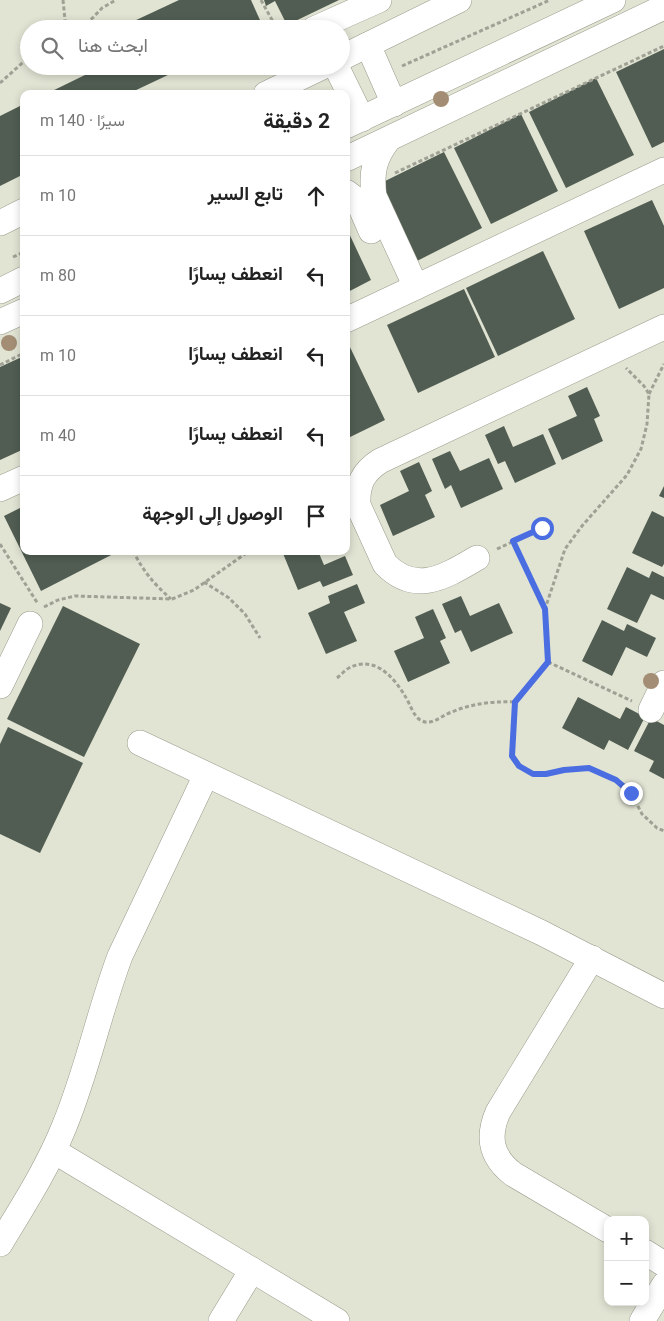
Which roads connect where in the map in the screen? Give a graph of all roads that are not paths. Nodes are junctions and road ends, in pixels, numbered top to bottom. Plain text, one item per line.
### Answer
1 (380, 0) edge
2 (459, 0) edge
3 (613, 0) edge
4 (664, 7) edge
5 (334, 20) edge
6 (395, 31) junction
7 (368, 45) junction
8 (350, 54) edge
9 (300, 75) edge
10 (339, 75) edge
11 (273, 90) edge
12 (344, 90) edge
13 (394, 104) junction
14 (350, 110) edge
15 (354, 122) edge
16 (388, 140) junction
17 (350, 157) edge
18 (664, 170) edge
19 (350, 195) edge
20 (20, 214) edge
21 (0, 223) edge
22 (20, 281) edge
23 (0, 290) edge
24 (408, 291) junction
25 (664, 311) edge
26 (20, 313) edge
27 (350, 318) edge
28 (0, 322) edge
29 (664, 327) edge
30 (350, 466) edge
31 (20, 480) edge
32 (0, 489) edge
33 (350, 514) edge
34 (478, 558) road end
35 (447, 575) junction
36 (30, 624) dead end
37 (664, 683) edge
38 (0, 686) edge
39 (651, 710) road end
40 (140, 743) dead end
41 (206, 775) junction
42 (592, 958) junction
43 (664, 996) edge
44 (54, 1151) junction
45 (604, 1228) edge
46 (0, 1244) edge
47 (649, 1255) edge
48 (664, 1264) edge
49 (252, 1270) junction
50 (664, 1285) edge
51 (221, 1321) edge
52 (336, 1321) edge
53 (642, 1321) edge

1 - 5 street
1 - 6 street
2 - 6 street
3 - 13 street
4 - 16 street
6 - 7 street
7 - 8 street
7 - 13 street
9 - 11 street
10 - 12 street
13 - 15 street
14 - 15 street
16 - 17 street
16 - 24 street
18 - 24 street
19 - 24 street
20 - 21 street
22 - 23 street
24 - 27 street
25 - 30 street
26 - 28 street
29 - 35 street
31 - 32 street
33 - 35 street
34 - 35 street
36 - 38 street
37 - 39 street
40 - 41 street
41 - 42 street
41 - 44 street
42 - 43 street
42 - 45 street
44 - 46 street
44 - 49 street
47 - 48 street
49 - 51 street
49 - 52 street
50 - 53 street

